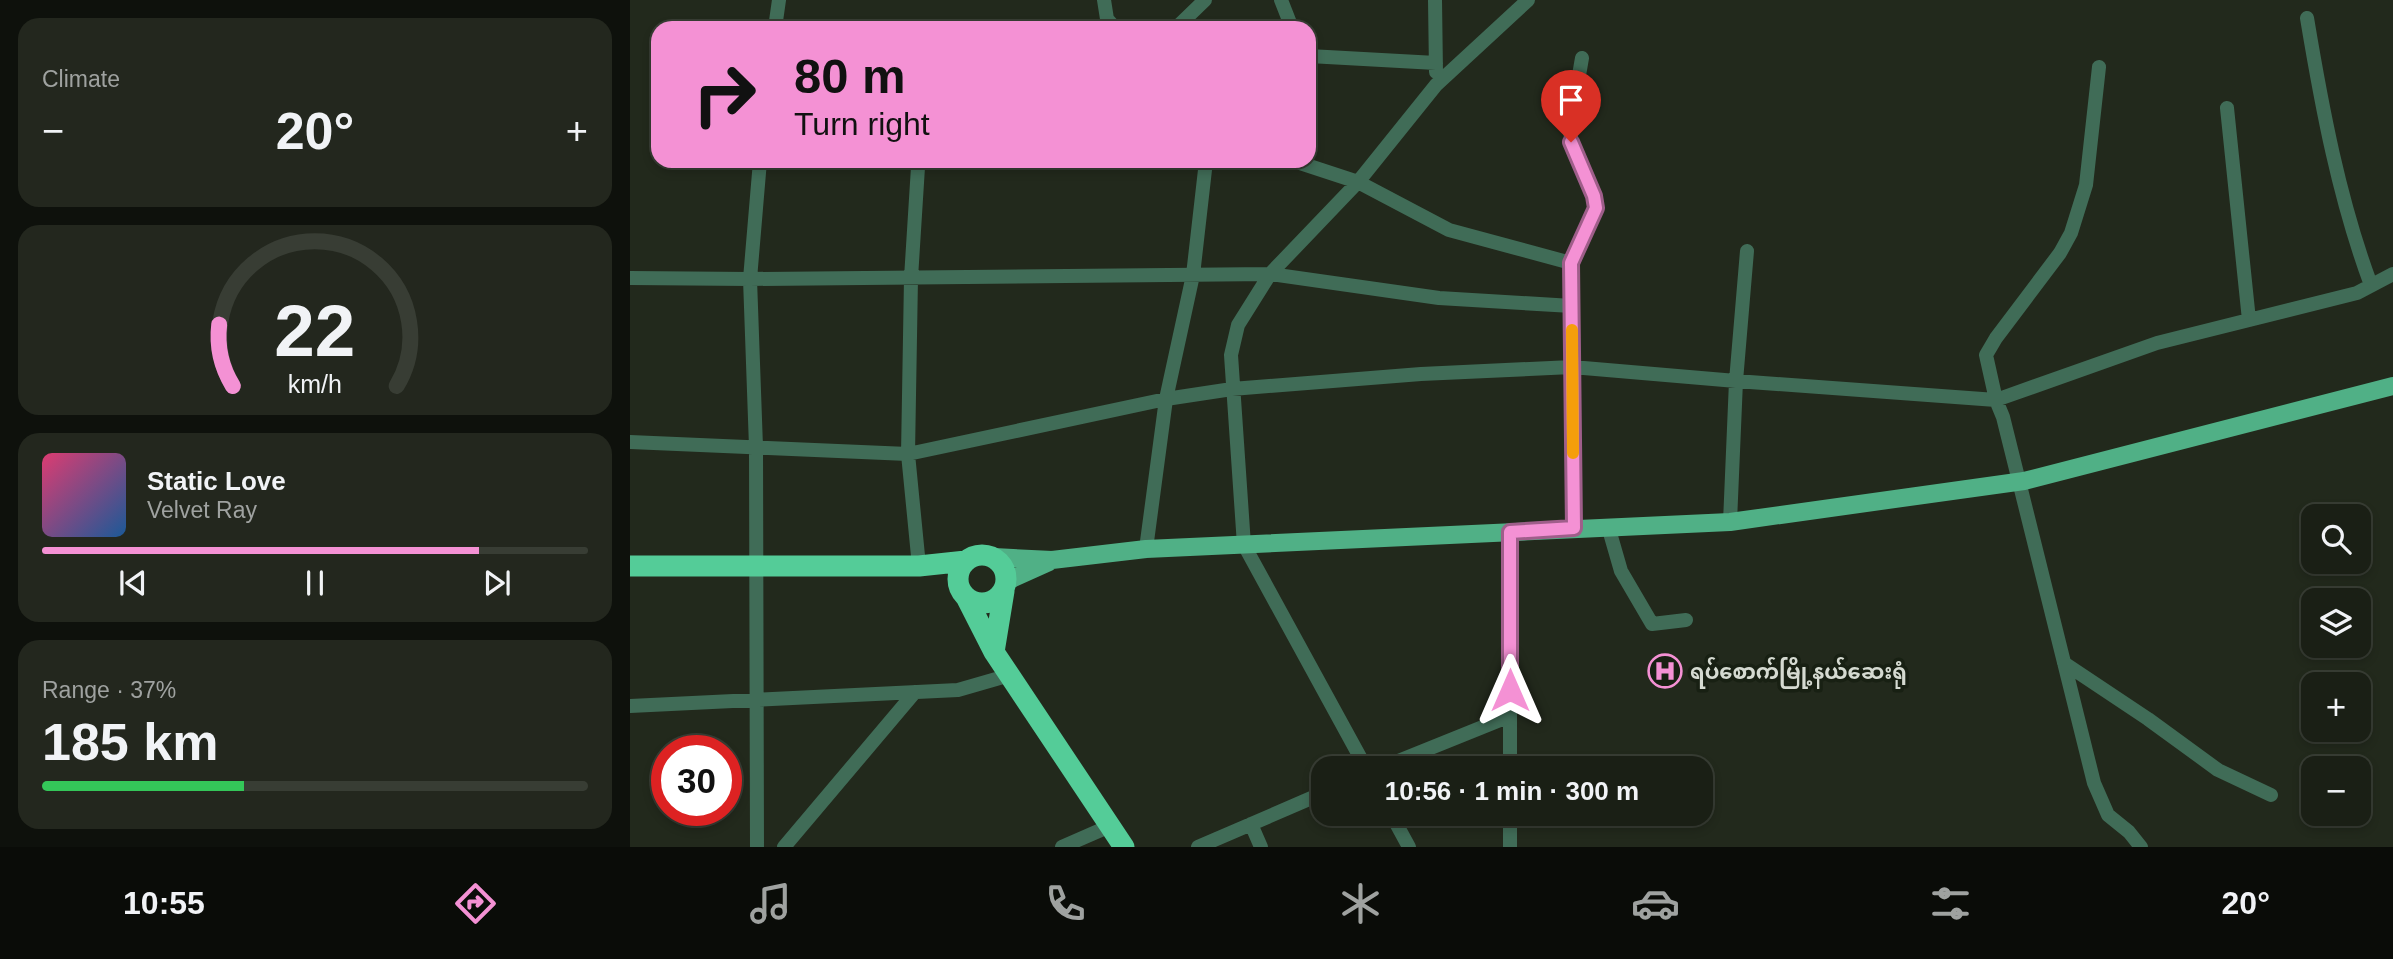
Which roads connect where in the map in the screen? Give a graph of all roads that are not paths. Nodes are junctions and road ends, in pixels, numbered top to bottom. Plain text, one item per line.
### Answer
1 (779, 0) edge
2 (1104, 0) edge
3 (1205, 0) edge
4 (1280, 0) edge
5 (1435, 0) edge
6 (1528, 0) edge
7 (2307, 18) dead end
8 (776, 21) edge
9 (1109, 21) edge
10 (1182, 21) edge
11 (1289, 21) edge
12 (1316, 56) edge
13 (1582, 58) dead end
14 (1436, 63) junction
15 (2099, 67) dead end
16 (1436, 85) junction
17 (2227, 108) dead end
18 (759, 168) edge
19 (918, 168) edge
20 (1205, 168) edge
21 (1315, 168) edge
22 (1358, 182) junction
23 (1747, 251) dead end
24 (1571, 263) junction
25 (1270, 274) junction
26 (2393, 274) edge
27 (1193, 275) junction
28 (630, 278) edge
29 (911, 278) junction
30 (750, 279) junction
31 (2371, 285) junction
32 (1572, 306) junction
33 (2249, 320) junction
34 (1572, 367) junction
35 (1736, 381) junction
36 (2393, 386) edge
37 (1232, 389) junction
38 (1166, 399) junction
39 (1996, 400) junction
40 (630, 442) edge
41 (755, 447) junction
42 (908, 454) junction
43 (2018, 482) junction
44 (1730, 522) junction
45 (1608, 526) junction
46 (1574, 528) junction
47 (1510, 532) junction
48 (1244, 545) junction
49 (1146, 549) junction
50 (994, 557) junction
51 (1052, 560) junction
52 (965, 561) junction
53 (630, 566) edge
54 (919, 566) junction
55 (756, 567) junction
56 (1005, 586) junction
57 (962, 591) junction
58 (1686, 620) dead end
59 (995, 652) junction
60 (2064, 663) junction
61 (1010, 675) junction
62 (915, 692) junction
63 (756, 700) junction
64 (630, 706) edge
65 (1510, 716) junction
66 (1359, 756) edge
67 (1411, 756) edge
68 (1510, 756) edge
69 (2271, 795) dead end
70 (1311, 798) edge
71 (1251, 824) junction
72 (1110, 826) junction
73 (1398, 826) edge
74 (1510, 826) edge
75 (757, 847) edge
76 (784, 847) edge
77 (1062, 847) edge
78 (1124, 847) edge
79 (1198, 847) edge
80 (1261, 847) edge
81 (1409, 847) edge
82 (1510, 847) edge
83 (2141, 847) edge

1 - 8 street
2 - 9 street
3 - 10 street
4 - 11 street
5 - 14 street
6 - 16 street
7 - 31 street
12 - 14 street
13 - 24 street
14 - 16 street
15 - 39 street
16 - 22 street
17 - 33 street
18 - 30 street
19 - 29 street
20 - 27 street
21 - 22 street
22 - 24 street
22 - 25 street
23 - 35 street
24 - 32 street
25 - 27 street
25 - 32 street
25 - 37 street
26 - 31 street
27 - 29 street
27 - 38 street
28 - 30 street
29 - 30 street
29 - 42 street
30 - 41 street
31 - 33 street
32 - 34 street
33 - 39 street
34 - 35 street
34 - 37 street
34 - 46 street
35 - 39 street
35 - 44 street
36 - 43 main road
37 - 38 street
37 - 48 street
38 - 42 street
38 - 49 street
39 - 43 street
40 - 41 street
41 - 42 street
41 - 55 street
42 - 54 street
43 - 44 main road
43 - 60 street
44 - 45 main road
45 - 46 main road
45 - 58 street
46 - 47 main road
47 - 48 main road
47 - 65 street
48 - 49 main road
48 - 66 street
49 - 51 main road
50 - 51 main road
50 - 52 highway
50 - 56 highway
51 - 56 main road
52 - 54 highway
52 - 57 highway
53 - 55 highway
54 - 55 highway
54 - 57 highway
55 - 63 street
56 - 57 highway
56 - 59 highway
57 - 59 highway
59 - 61 highway
60 - 69 street
60 - 83 street
61 - 62 street
61 - 72 highway
62 - 63 street
62 - 76 street
63 - 64 street
63 - 75 street
65 - 67 street
65 - 68 street
70 - 71 street
71 - 79 street
71 - 80 street
72 - 77 street
72 - 78 highway
73 - 81 street
74 - 82 street

